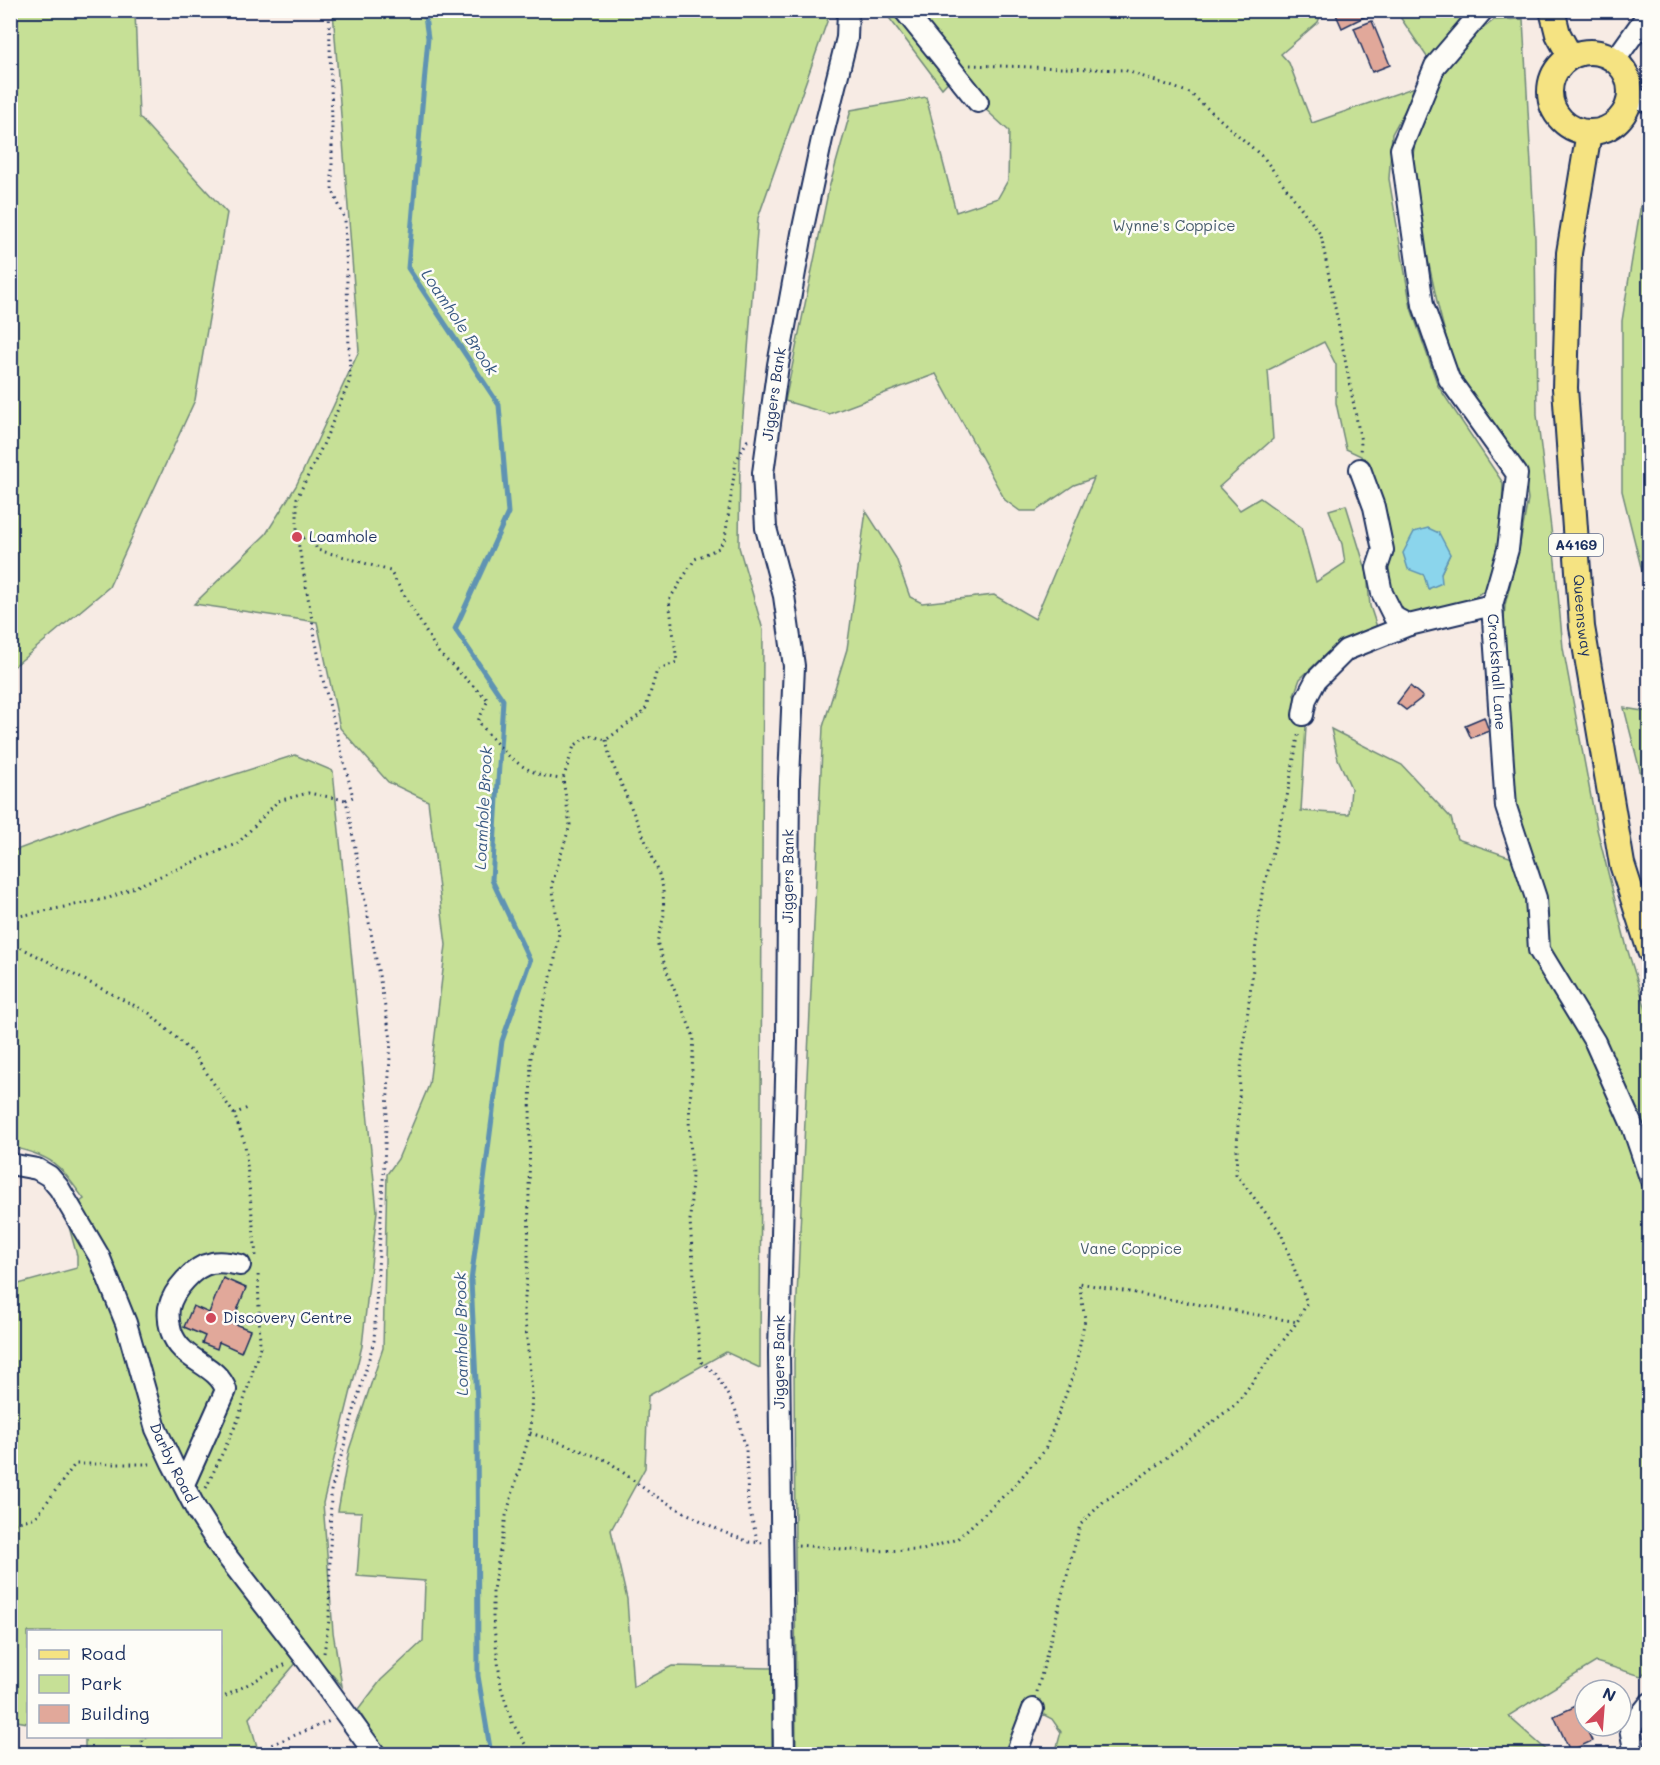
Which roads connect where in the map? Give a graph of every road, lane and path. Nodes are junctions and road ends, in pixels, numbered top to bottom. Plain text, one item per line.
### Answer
1 (328, 10) edge
2 (848, 10) edge
3 (904, 10) edge
4 (1483, 10) edge
5 (1552, 10) edge
6 (1650, 11) edge
7 (1570, 56) junction
8 (1614, 60) junction
9 (948, 64) junction
10 (1640, 100) edge
11 (978, 102) dead end
12 (1589, 132) junction
13 (768, 438) junction
14 (1360, 469) joint
15 (297, 537) junction
16 (1492, 605) junction
17 (1409, 625) junction
18 (1303, 715) joint
19 (606, 740) junction
20 (563, 779) junction
21 (346, 800) junction
22 (10, 918) edge
23 (10, 942) edge
24 (1650, 951) edge
25 (250, 1107) dead end
26 (234, 1114) junction
27 (10, 1164) edge
28 (1650, 1178) edge
29 (251, 1264) junction
30 (1298, 1322) junction
31 (530, 1433) junction
32 (172, 1463) junction
33 (184, 1484) junction
34 (196, 1508) junction
35 (10, 1521) edge
36 (758, 1543) junction
37 (783, 1545) junction
38 (303, 1655) junction
39 (321, 1678) junction
40 (222, 1698) edge
41 (1650, 1703) edge
42 (1032, 1709) joint
43 (346, 1715) junction
44 (147, 1738) edge
45 (144, 1755) edge
46 (270, 1755) edge
47 (375, 1755) edge
48 (531, 1755) edge
49 (784, 1755) edge
50 (1016, 1755) edge
51 (1635, 1755) edge

1 - 15 path
2 - 13 street, Jiggers Bank
3 - 9 street
4 - 16 street, Crackshall Lane
5 - 7 main road
6 - 8 street
7 - 8 main road
7 - 12 main road
8 - 10 main road
9 - 11 street
9 - 14 path
10 - 12 main road
12 - 24 main road, Queensway / A4169
13 - 19 path
13 - 37 street, Jiggers Bank
14 - 17 street
15 - 20 path
15 - 21 path
16 - 17 street
16 - 28 street, Crackshall Lane
17 - 18 street
18 - 30 path
19 - 20 path
19 - 36 path
20 - 31 path
21 - 22 path
21 - 39 path
23 - 26 path
25 - 26 path
26 - 29 path
27 - 32 street, Darby Road
29 - 33 street
29 - 34 path
30 - 37 path
30 - 42 path
31 - 36 path
31 - 48 path
32 - 33 street, Darby Road
32 - 35 path
33 - 34 street, Darby Road
34 - 38 street, Darby Road
36 - 37 path
37 - 49 street, Jiggers Bank
38 - 39 street, Darby Road
38 - 40 path
39 - 43 street, Darby Road
41 - 51 street
42 - 50 street
43 - 46 path
43 - 47 street, Darby Road
44 - 45 path

